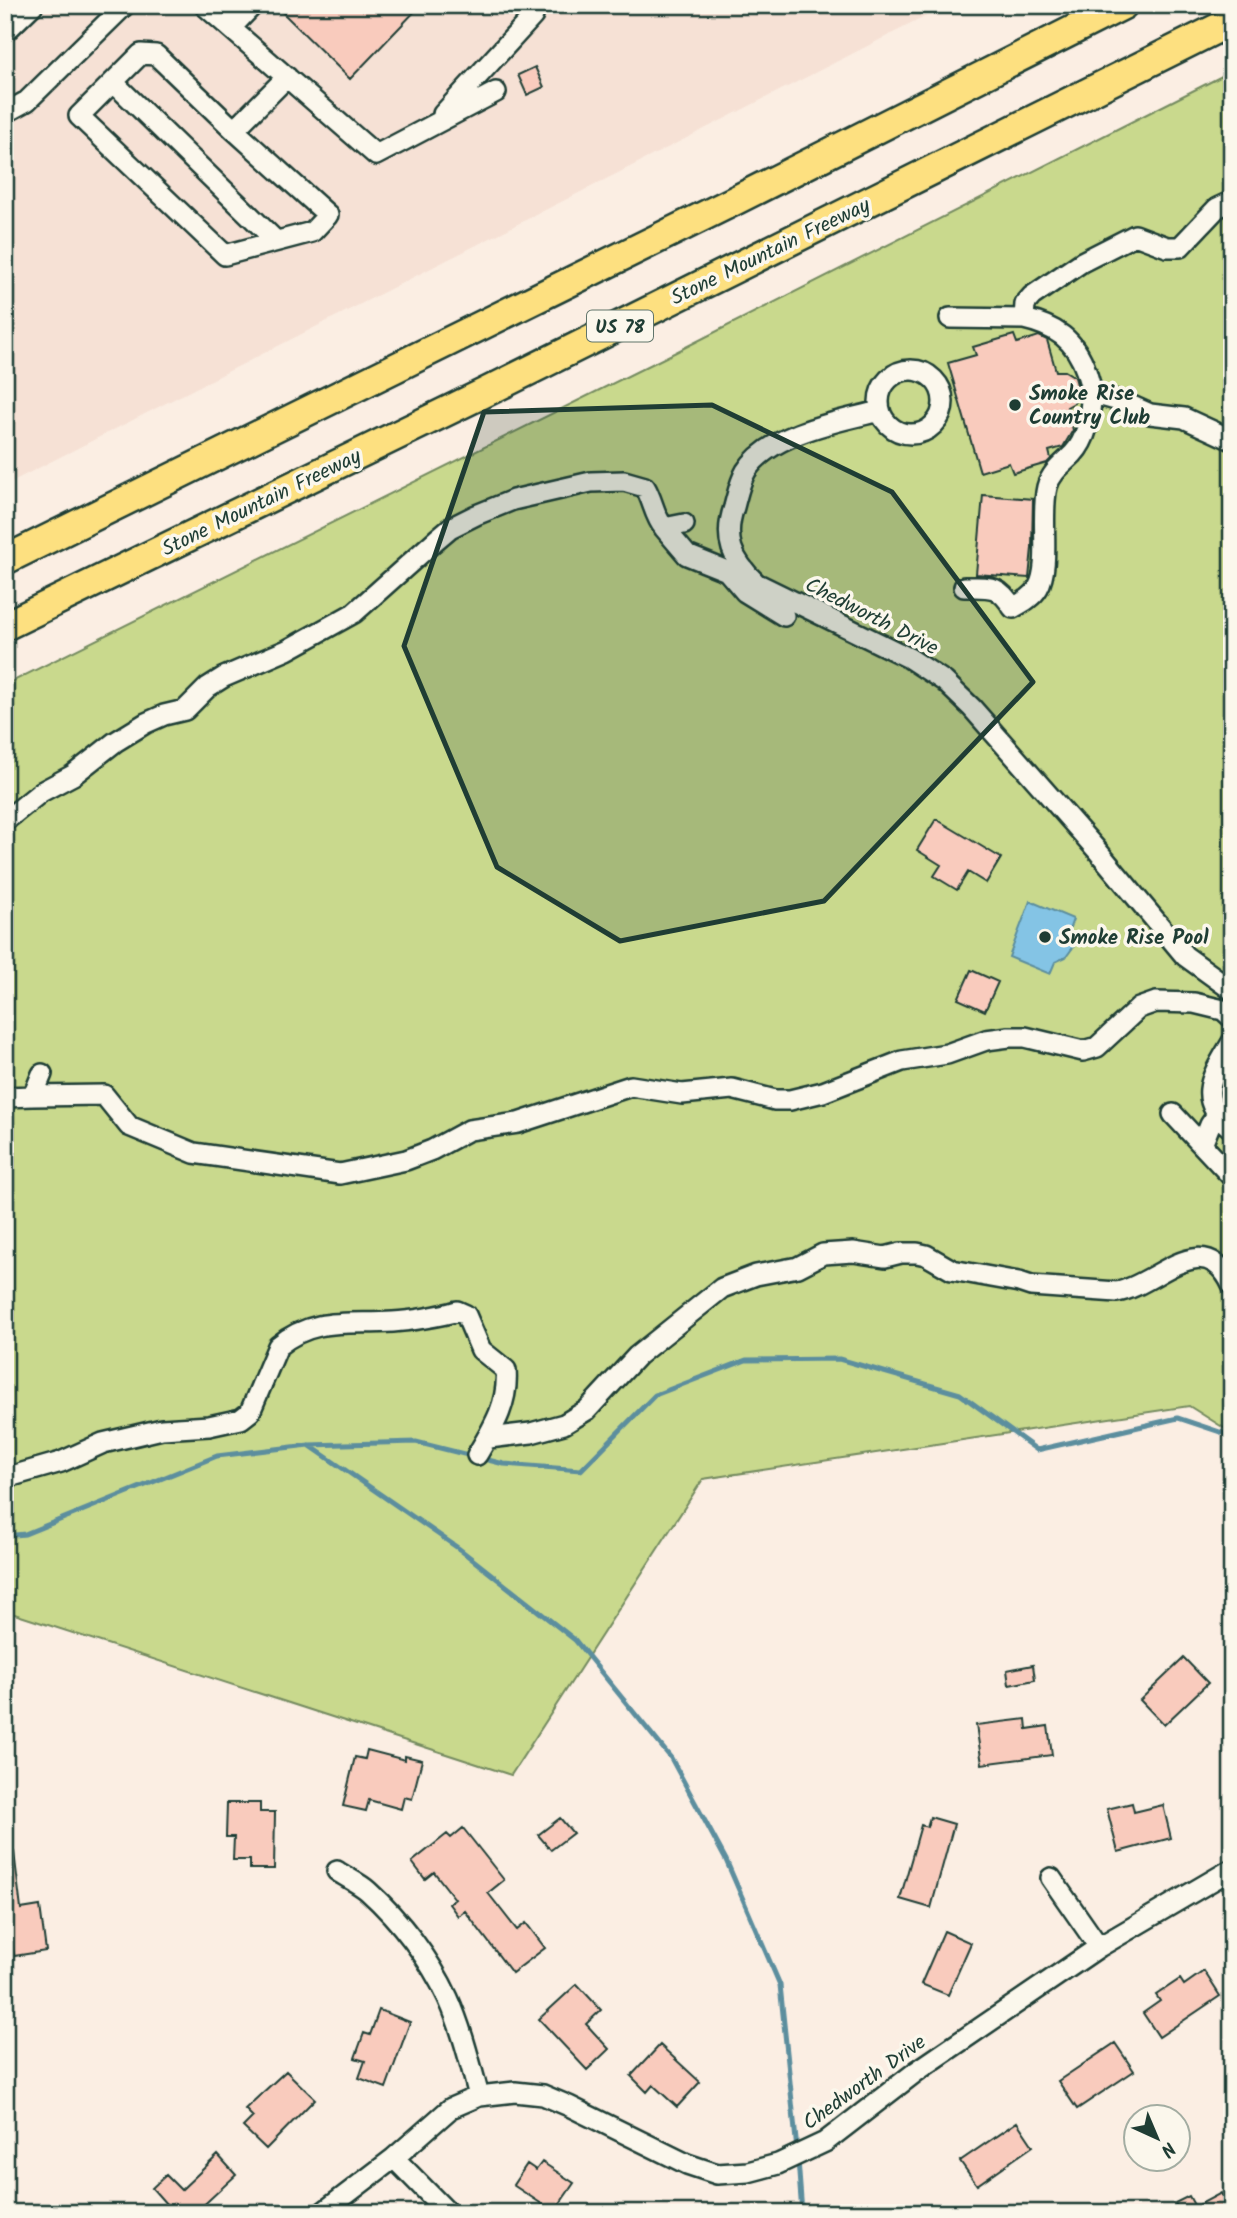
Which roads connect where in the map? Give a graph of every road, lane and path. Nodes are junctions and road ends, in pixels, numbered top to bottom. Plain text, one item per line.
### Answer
1 (33, 5) edge
2 (125, 5) edge
3 (204, 5) edge
4 (253, 5) edge
5 (522, 5) edge
6 (1123, 5) edge
7 (1232, 21) edge
8 (231, 28) junction
9 (5, 32) edge
10 (287, 77) junction
11 (113, 82) junction
12 (496, 92) dead end
13 (5, 113) edge
14 (433, 125) junction
15 (234, 130) junction
16 (1232, 201) edge
17 (276, 242) junction
18 (950, 318) dead end
19 (1024, 320) junction
20 (1098, 396) junction
21 (880, 411) dead end
22 (1232, 440) edge
23 (684, 524) dead end
24 (664, 528) junction
25 (5, 560) edge
26 (964, 587) dead end
27 (784, 616) dead end
28 (5, 626) edge
29 (5, 821) edge
30 (1232, 990) edge
31 (1232, 1018) edge
32 (1232, 1042) edge
33 (41, 1074) dead end
34 (33, 1096) junction
35 (5, 1097) edge
36 (1173, 1114) dead end
37 (1217, 1115) junction
38 (1232, 1129) edge
39 (1202, 1144) junction
40 (1232, 1177) edge
41 (1232, 1285) edge
42 (489, 1438) junction
43 (477, 1455) dead end
44 (5, 1478) edge
45 (1232, 1869) edge
46 (337, 1871) dead end
47 (1051, 1878) dead end
48 (1099, 1947) junction
49 (478, 2096) junction
50 (394, 2158) junction
51 (322, 2213) edge
52 (448, 2213) edge

1 - 9 street
2 - 13 street
3 - 8 street
4 - 8 street
5 - 14 street
6 - 25 highway
7 - 28 highway, Stone Mountain Freeway / US 78
8 - 10 street
10 - 14 street
10 - 15 street
11 - 15 street
11 - 17 street
11 - 17 street
12 - 14 street
15 - 17 street
16 - 19 street
18 - 19 street
19 - 20 street
20 - 22 street
20 - 26 street
21 - 30 street, Chedworth Drive
23 - 24 street
24 - 27 street
24 - 29 street
31 - 34 street
32 - 37 street
33 - 34 street
34 - 35 street
36 - 39 street
37 - 38 street
37 - 39 street
39 - 40 street
41 - 42 street
42 - 43 street
42 - 44 street
45 - 48 street, Chedworth Drive
46 - 49 street
47 - 48 street
48 - 49 street, Chedworth Drive
49 - 50 street, Chedworth Drive
50 - 51 street, Chedworth Drive
50 - 52 street

